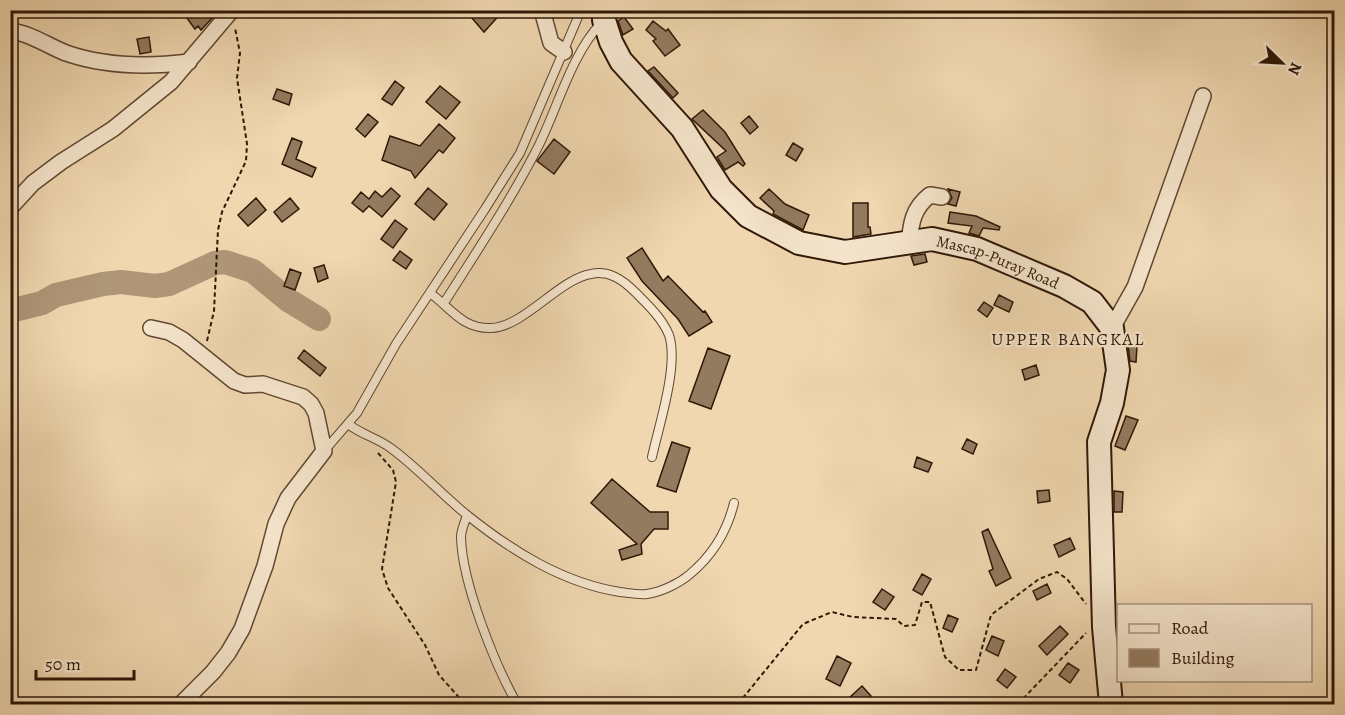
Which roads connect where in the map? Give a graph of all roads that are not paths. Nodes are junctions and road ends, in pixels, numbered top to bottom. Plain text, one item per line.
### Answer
1 (542, 10) edge
2 (581, 10) edge
3 (230, 12) edge
4 (604, 15) edge
5 (10, 31) edge
6 (564, 52) junction
7 (189, 62) junction
8 (1203, 96) dead end
9 (942, 197) dead end
10 (10, 208) edge
11 (909, 243) junction
12 (430, 293) junction
13 (444, 303) junction
14 (151, 328) dead end
15 (1112, 328) junction
16 (348, 424) junction
17 (324, 451) junction
18 (652, 457) dead end
19 (734, 503) dead end
20 (467, 515) junction
21 (182, 705) edge
22 (518, 705) edge
23 (1111, 705) edge

1 - 6 street
2 - 6 lane
3 - 7 street
4 - 11 street, Mascap-Puray Road
4 - 13 lane
5 - 7 street
6 - 12 lane
7 - 10 street
8 - 15 street
9 - 11 street
11 - 15 street, Mascap-Puray Road
12 - 13 lane
12 - 16 lane
13 - 18 lane
14 - 17 street
15 - 23 street, Mascap-Puray Road
16 - 17 lane
16 - 20 lane
17 - 21 street
19 - 20 lane
20 - 22 lane

